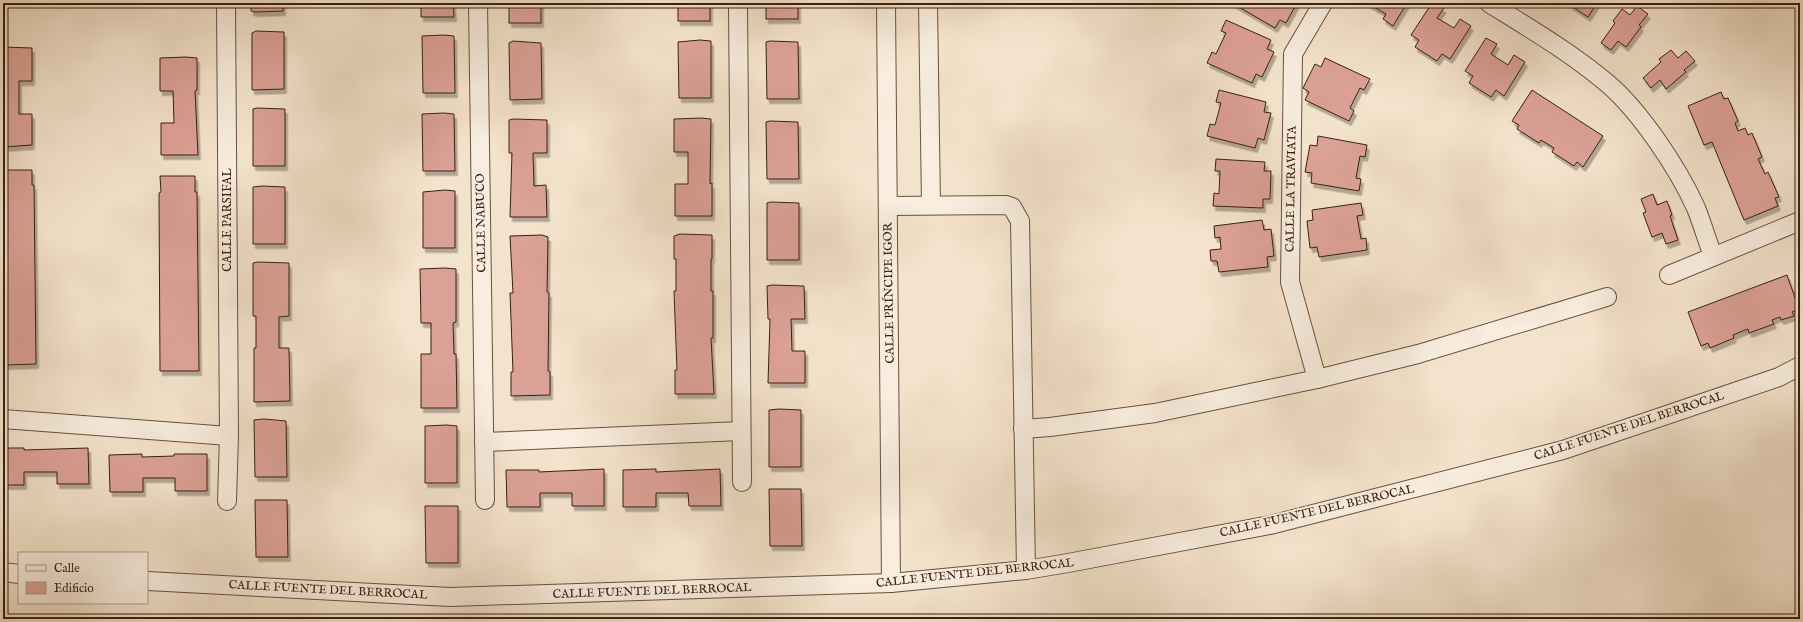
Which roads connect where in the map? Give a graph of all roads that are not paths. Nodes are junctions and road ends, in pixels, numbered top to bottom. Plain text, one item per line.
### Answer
1 (226, 3) edge
2 (478, 3) edge
3 (738, 3) edge
4 (886, 3) edge
5 (928, 3) edge
6 (1323, 3) edge
7 (1489, 3) edge
8 (931, 205) junction
9 (888, 206) junction
10 (1800, 221) edge
11 (1713, 256) junction
12 (1669, 275) dead end
13 (1607, 297) dead end
14 (1800, 366) edge
15 (1317, 379) junction
16 (3, 420) edge
17 (1023, 429) junction
18 (741, 430) junction
19 (228, 436) junction
20 (484, 442) junction
21 (742, 482) dead end
22 (485, 500) dead end
23 (227, 501) dead end
24 (1026, 570) junction
25 (3, 572) edge
26 (18, 574) edge
27 (148, 581) edge
28 (891, 583) junction

1 - 19 street, CALLE PARSIFAL
2 - 20 street, CALLE NABUCO
3 - 18 street
4 - 9 street, CALLE PRÍNCIPE IGOR
5 - 8 street
6 - 15 street, CALLE LA TRAVIATA
7 - 11 street
8 - 9 street
8 - 17 street
9 - 28 street, CALLE PRÍNCIPE IGOR
10 - 11 street
11 - 12 street
13 - 15 street
14 - 24 street, CALLE FUENTE DEL BERROCAL
15 - 17 street
16 - 19 street
17 - 24 street
18 - 20 street
18 - 21 street
19 - 23 street, CALLE PARSIFAL
20 - 22 street, CALLE NABUCO
24 - 28 street, CALLE FUENTE DEL BERROCAL
25 - 26 street
27 - 28 street, CALLE FUENTE DEL BERROCAL

